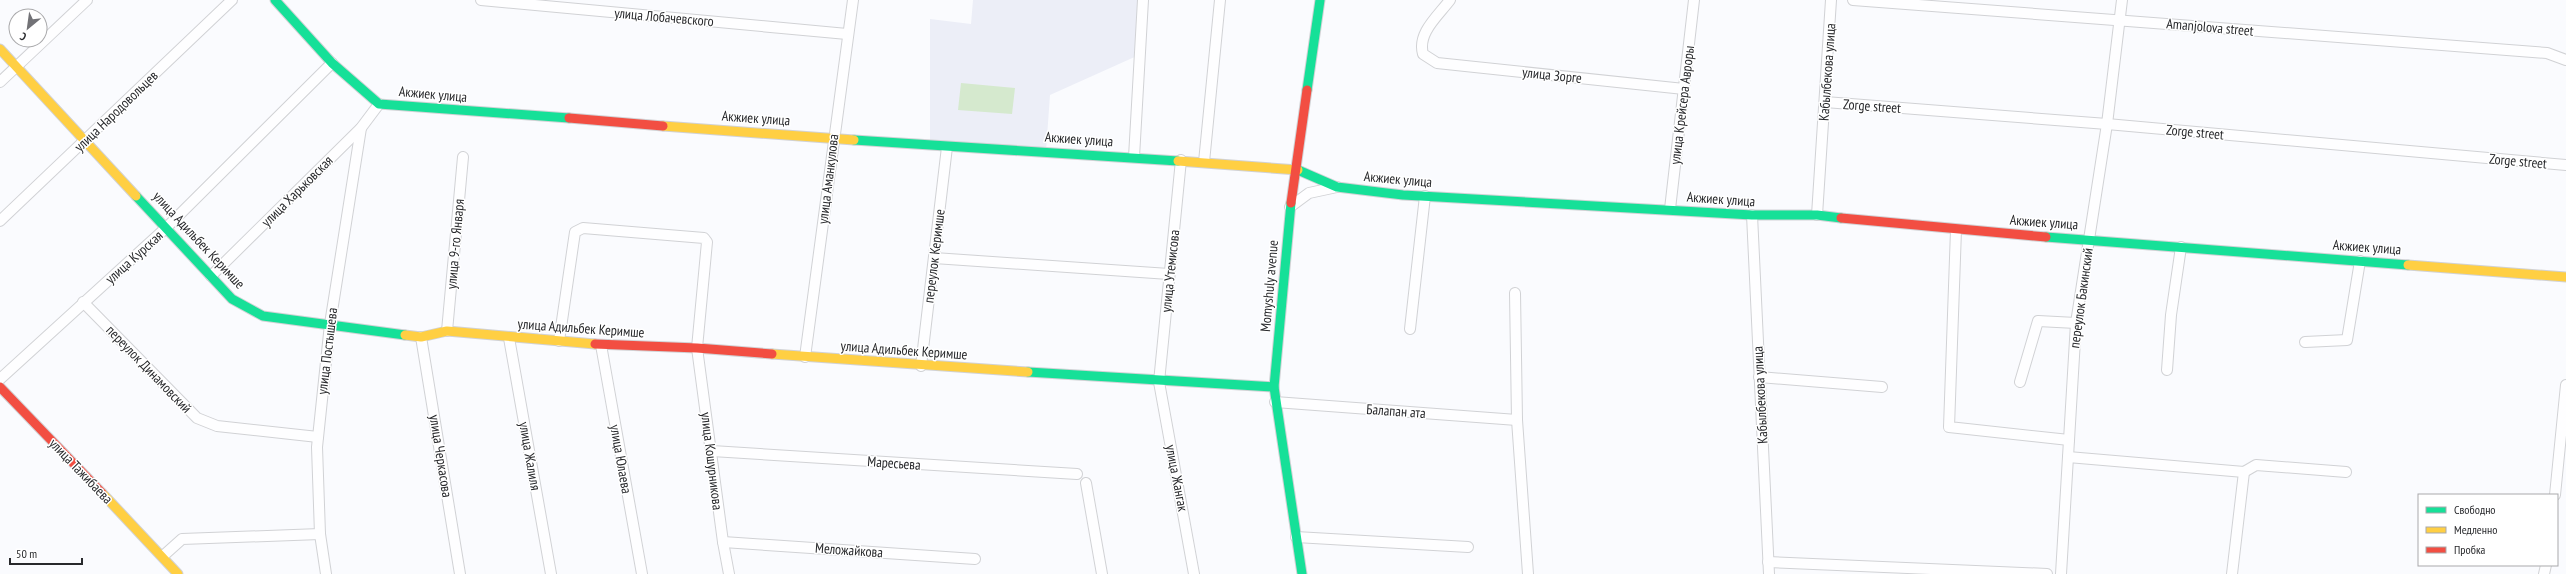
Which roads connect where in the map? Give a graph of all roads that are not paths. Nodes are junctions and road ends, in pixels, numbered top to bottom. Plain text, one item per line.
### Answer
1 (87, 0) edge
2 (232, 0) edge
3 (274, 0) edge
4 (481, 0) edge
5 (853, 0) edge
6 (1143, 0) edge
7 (1220, 0) edge
8 (1320, 0) edge
9 (1450, 0) edge
10 (1694, 0) edge
11 (1832, 0) edge
12 (1853, 0) edge
13 (2122, 0) edge
14 (2119, 19) junction
15 (847, 34) junction
16 (0, 49) edge
17 (2566, 60) edge
18 (332, 63) junction
19 (16, 66) junction
20 (0, 82) edge
21 (1684, 89) junction
22 (1824, 102) junction
23 (379, 104) junction
24 (2107, 124) junction
25 (361, 128) junction
26 (833, 137) junction
27 (85, 140) junction
28 (947, 146) junction
29 (464, 157) dead end
30 (1134, 157) junction
31 (1180, 160) junction
32 (1204, 162) junction
33 (2566, 165) edge
34 (1295, 168) junction
35 (1337, 187) junction
36 (1425, 196) junction
37 (1290, 207) junction
38 (1670, 209) junction
39 (1752, 215) junction
40 (1816, 215) junction
41 (0, 221) edge
42 (167, 227) junction
43 (1956, 230) junction
44 (2089, 239) junction
45 (2181, 247) junction
46 (934, 258) junction
47 (2360, 261) junction
48 (1169, 274) junction
49 (211, 276) junction
50 (2566, 277) edge
51 (1515, 294) dead end
52 (83, 302) junction
53 (2076, 323) junction
54 (330, 324) junction
55 (1410, 329) dead end
56 (447, 331) junction
57 (421, 337) junction
58 (509, 338) junction
59 (559, 341) junction
60 (2305, 342) dead end
61 (601, 345) junction
62 (697, 348) junction
63 (805, 358) junction
64 (921, 366) junction
65 (2167, 370) dead end
66 (1759, 377) junction
67 (0, 379) edge
68 (1159, 382) junction
69 (2020, 382) dead end
70 (2566, 385) edge
71 (0, 387) edge
72 (1274, 387) junction
73 (1882, 387) dead end
74 (1275, 402) junction
75 (1517, 420) junction
76 (318, 437) junction
77 (2069, 440) junction
78 (712, 451) junction
79 (2068, 457) junction
80 (2244, 472) junction
81 (2346, 472) dead end
82 (1077, 474) dead end
83 (1086, 483) dead end
84 (2555, 494) edge
85 (320, 534) junction
86 (1296, 537) junction
87 (723, 542) junction
88 (1468, 547) dead end
89 (163, 556) junction
90 (975, 559) dead end
91 (1768, 562) junction
92 (1914, 571) edge
93 (178, 574) edge
94 (326, 574) edge
95 (460, 574) edge
96 (551, 574) edge
97 (642, 574) edge
98 (729, 574) edge
99 (1102, 574) edge
100 (1194, 574) edge
101 (1302, 574) edge
102 (1528, 574) edge
103 (1769, 574) edge
104 (2048, 574) edge
105 (2061, 574) edge
106 (2232, 574) edge

1 - 19 street
2 - 27 street, улица Народовольцев
3 - 18 street, Акжиек улица
4 - 15 street, улица Лобачевского
5 - 15 street, улица Аманкулова
6 - 30 street
7 - 32 street
8 - 34 street, Momyshuly avenue
9 - 21 street, улица Зорге
10 - 21 street, улица Крейсера Авроры
11 - 22 street, Кабылбекова улица
12 - 14 street, Amanjolova street
13 - 14 street, переулок Бакинский
14 - 17 street, Amanjolova street
14 - 24 street, переулок Бакинский
15 - 26 street, улица Аманкулова
16 - 19 street, улица Адильбек Керимше
18 - 23 street, Акжиек улица
18 - 42 street, улица Курская
19 - 20 street
19 - 27 street, улица Адильбек Керимше
21 - 38 street, улица Крейсера Авроры
22 - 24 street, Zorge street
22 - 40 street, Кабылбекова улица
23 - 25 street, улица Харьковская
23 - 26 street, Акжиек улица
24 - 33 street, Zorge street
24 - 44 street, переулок Бакинский
25 - 49 street, улица Харьковская
25 - 54 street, улица Постышева
26 - 28 street, Акжиек улица
26 - 63 street, улица Аманкулова
27 - 41 street, улица Народовольцев
27 - 42 street, улица Адильбек Керимше
28 - 30 street, Акжиек улица
28 - 46 street, переулок Керимше
29 - 56 street, улица 9-го Января
30 - 31 street, Акжиек улица
31 - 32 street, Акжиек улица
31 - 48 street, улица Утемисова
32 - 34 street, Акжиек улица
34 - 35 street, Акжиек улица
34 - 37 street, Momyshuly avenue
35 - 36 street, Акжиек улица
35 - 37 street
36 - 38 street, Акжиек улица
36 - 55 street
37 - 72 street, Momyshuly avenue
38 - 39 street, Акжиек улица
39 - 40 street, Акжиек улица
39 - 66 street, Кабылбекова улица
40 - 43 street, Акжиек улица
42 - 49 street, улица Адильбек Керимше
42 - 52 street, улица Курская
43 - 44 street, Акжиек улица
43 - 77 street
44 - 45 street, Акжиек улица
44 - 53 street, переулок Бакинский
45 - 47 street, Акжиек улица
45 - 65 street
46 - 48 street
46 - 64 street, переулок Керимше
47 - 50 street, Акжиек улица
47 - 60 street
48 - 68 street, улица Утемисова
49 - 54 street, улица Адильбек Керимше
51 - 75 street
52 - 67 street, улица Курская
52 - 76 street, переулок Динамовский
53 - 69 street
53 - 77 street, переулок Бакинский
54 - 57 street, улица Адильбек Керимше
54 - 76 street, улица Постышева
56 - 57 street, улица Адильбек Керимше
56 - 58 street, улица Адильбек Керимше
57 - 95 street, улица Черкасова
58 - 59 street, улица Адильбек Керимше
58 - 96 street, улица Жалиля
59 - 61 street, улица Адильбек Керимше
59 - 62 street
61 - 62 street, улица Адильбек Керимше
61 - 97 street, улица Юлаева
62 - 63 street, улица Адильбек Керимше
62 - 78 street, улица Кошурникова
63 - 64 street, улица Адильбек Керимше
64 - 68 street, улица Адильбек Керимше
66 - 73 street
66 - 91 street, Кабылбекова улица
68 - 72 street, улица Адильбек Керимше
68 - 100 street, улица Жангак
70 - 84 street
71 - 89 street, улица Тажибаева
72 - 74 street, Momyshuly avenue
74 - 75 street, Балапан ата
74 - 86 street, Momyshuly avenue
75 - 102 street
76 - 85 street, улица Постышева
77 - 79 street, переулок Бакинский
78 - 82 street, Маресьева
78 - 87 street, улица Кошурникова
79 - 80 street
79 - 105 street, переулок Бакинский
80 - 81 street
80 - 106 street
83 - 99 street
85 - 89 street
85 - 94 street, улица Постышева
86 - 88 street
86 - 101 street, Momyshuly avenue
87 - 90 street, Меложайкова
87 - 98 street, улица Кошурникова
89 - 93 street, улица Тажибаева
91 - 92 street
91 - 103 street, Кабылбекова улица
92 - 104 street

